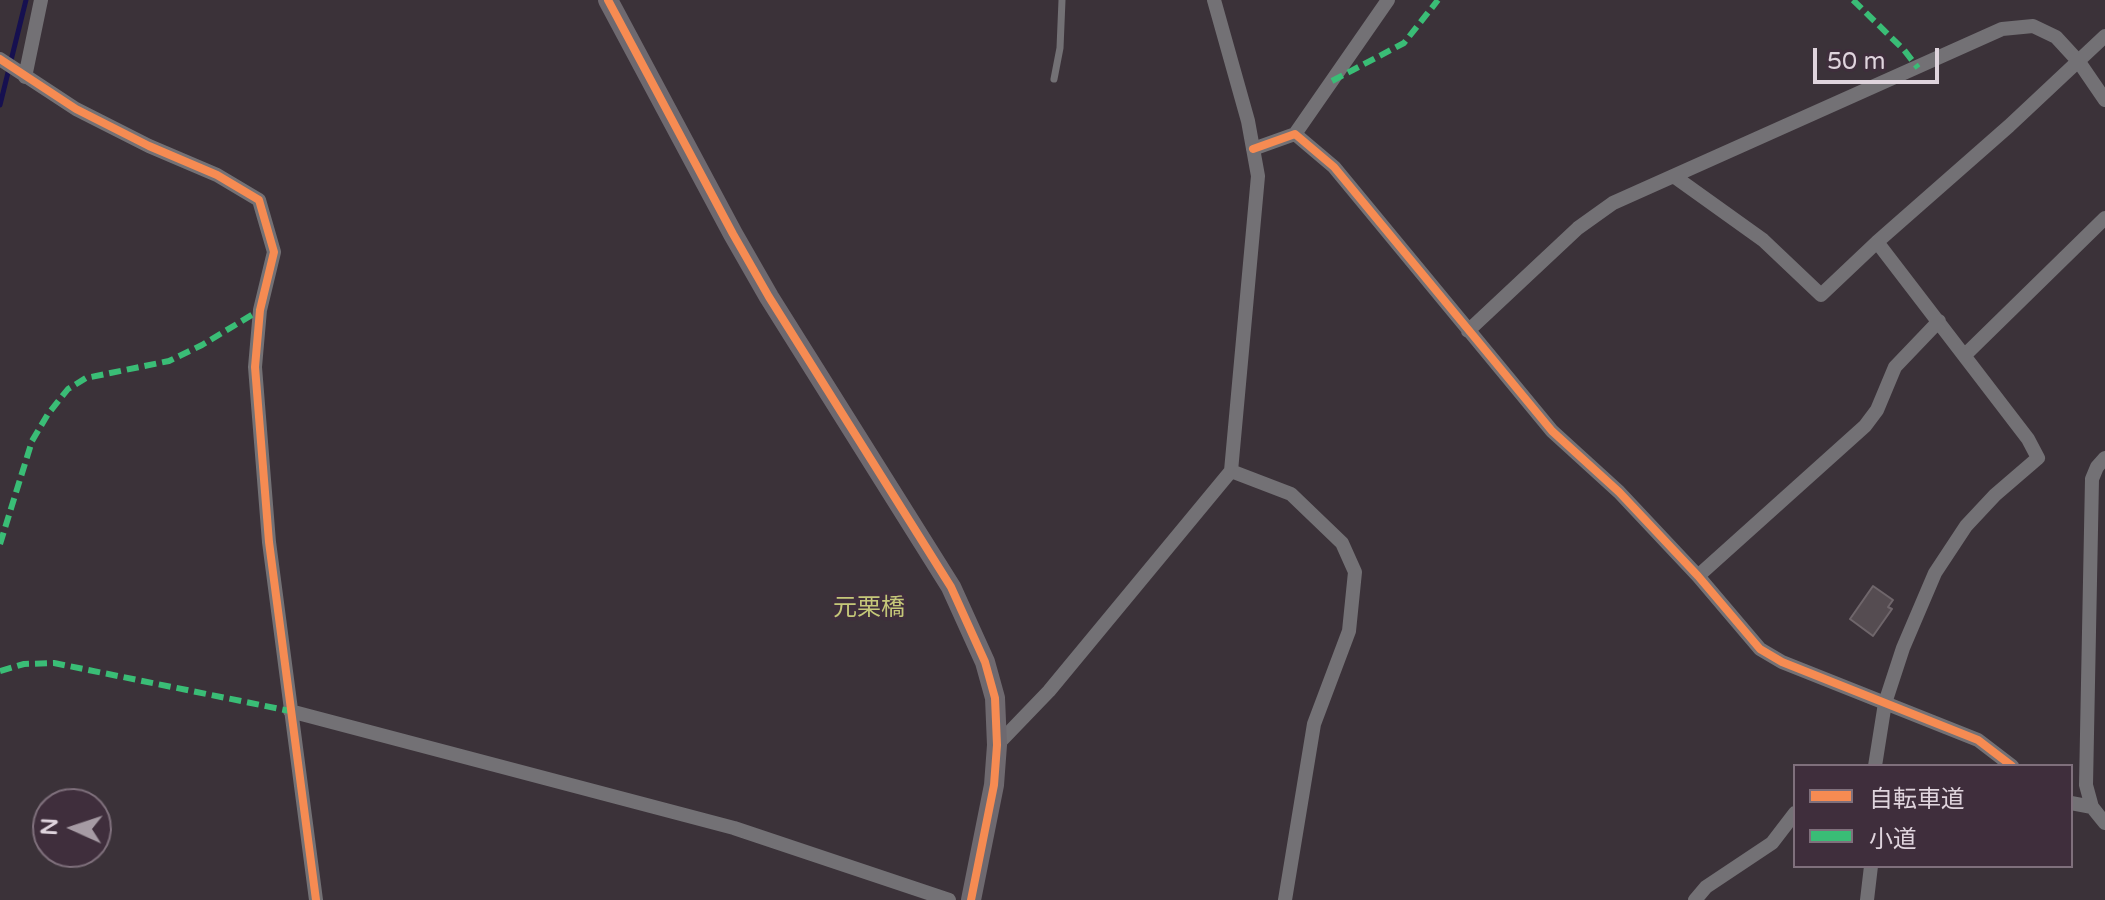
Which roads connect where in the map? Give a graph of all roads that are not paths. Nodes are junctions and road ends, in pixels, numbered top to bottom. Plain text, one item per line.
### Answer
1 (41, 0) edge
2 (608, 0) edge
3 (1062, 0) edge
4 (1214, 0) edge
5 (1388, 0) edge
6 (2105, 36) edge
7 (0, 59) edge
8 (2079, 62) junction
9 (22, 75) junction
10 (1054, 79) dead end
11 (2105, 100) edge
12 (1295, 134) junction
13 (1253, 149) junction
14 (1675, 177) junction
15 (2105, 218) edge
16 (1877, 242) junction
17 (1939, 321) junction
18 (1468, 331) junction
19 (1965, 355) junction
20 (2105, 458) edge
21 (1231, 471) junction
22 (1698, 576) junction
23 (1885, 703) junction
24 (290, 711) junction
25 (997, 745) junction
26 (1875, 764) edge
27 (2009, 764) edge
28 (2073, 803) edge
29 (2092, 807) junction
30 (1793, 816) edge
31 (2105, 823) edge
32 (1871, 868) edge
33 (316, 900) edge
34 (949, 900) edge
35 (971, 900) edge
36 (1285, 900) edge
37 (1695, 900) edge
38 (1867, 900) edge

1 - 9 street
2 - 25 street
3 - 10 lane
4 - 13 street
5 - 12 street
6 - 8 street
7 - 9 street
8 - 11 street
8 - 14 street
8 - 16 street
9 - 24 street
12 - 13 street
12 - 18 street
13 - 21 street
14 - 16 street
14 - 18 street
15 - 19 street
16 - 17 street
17 - 19 street
17 - 22 street
18 - 22 street
19 - 23 street
20 - 29 street
21 - 25 street
21 - 36 street
22 - 23 street
23 - 26 street
23 - 27 street
24 - 33 street
24 - 34 street
25 - 35 street
28 - 29 street
29 - 31 street
30 - 37 street
32 - 38 street

